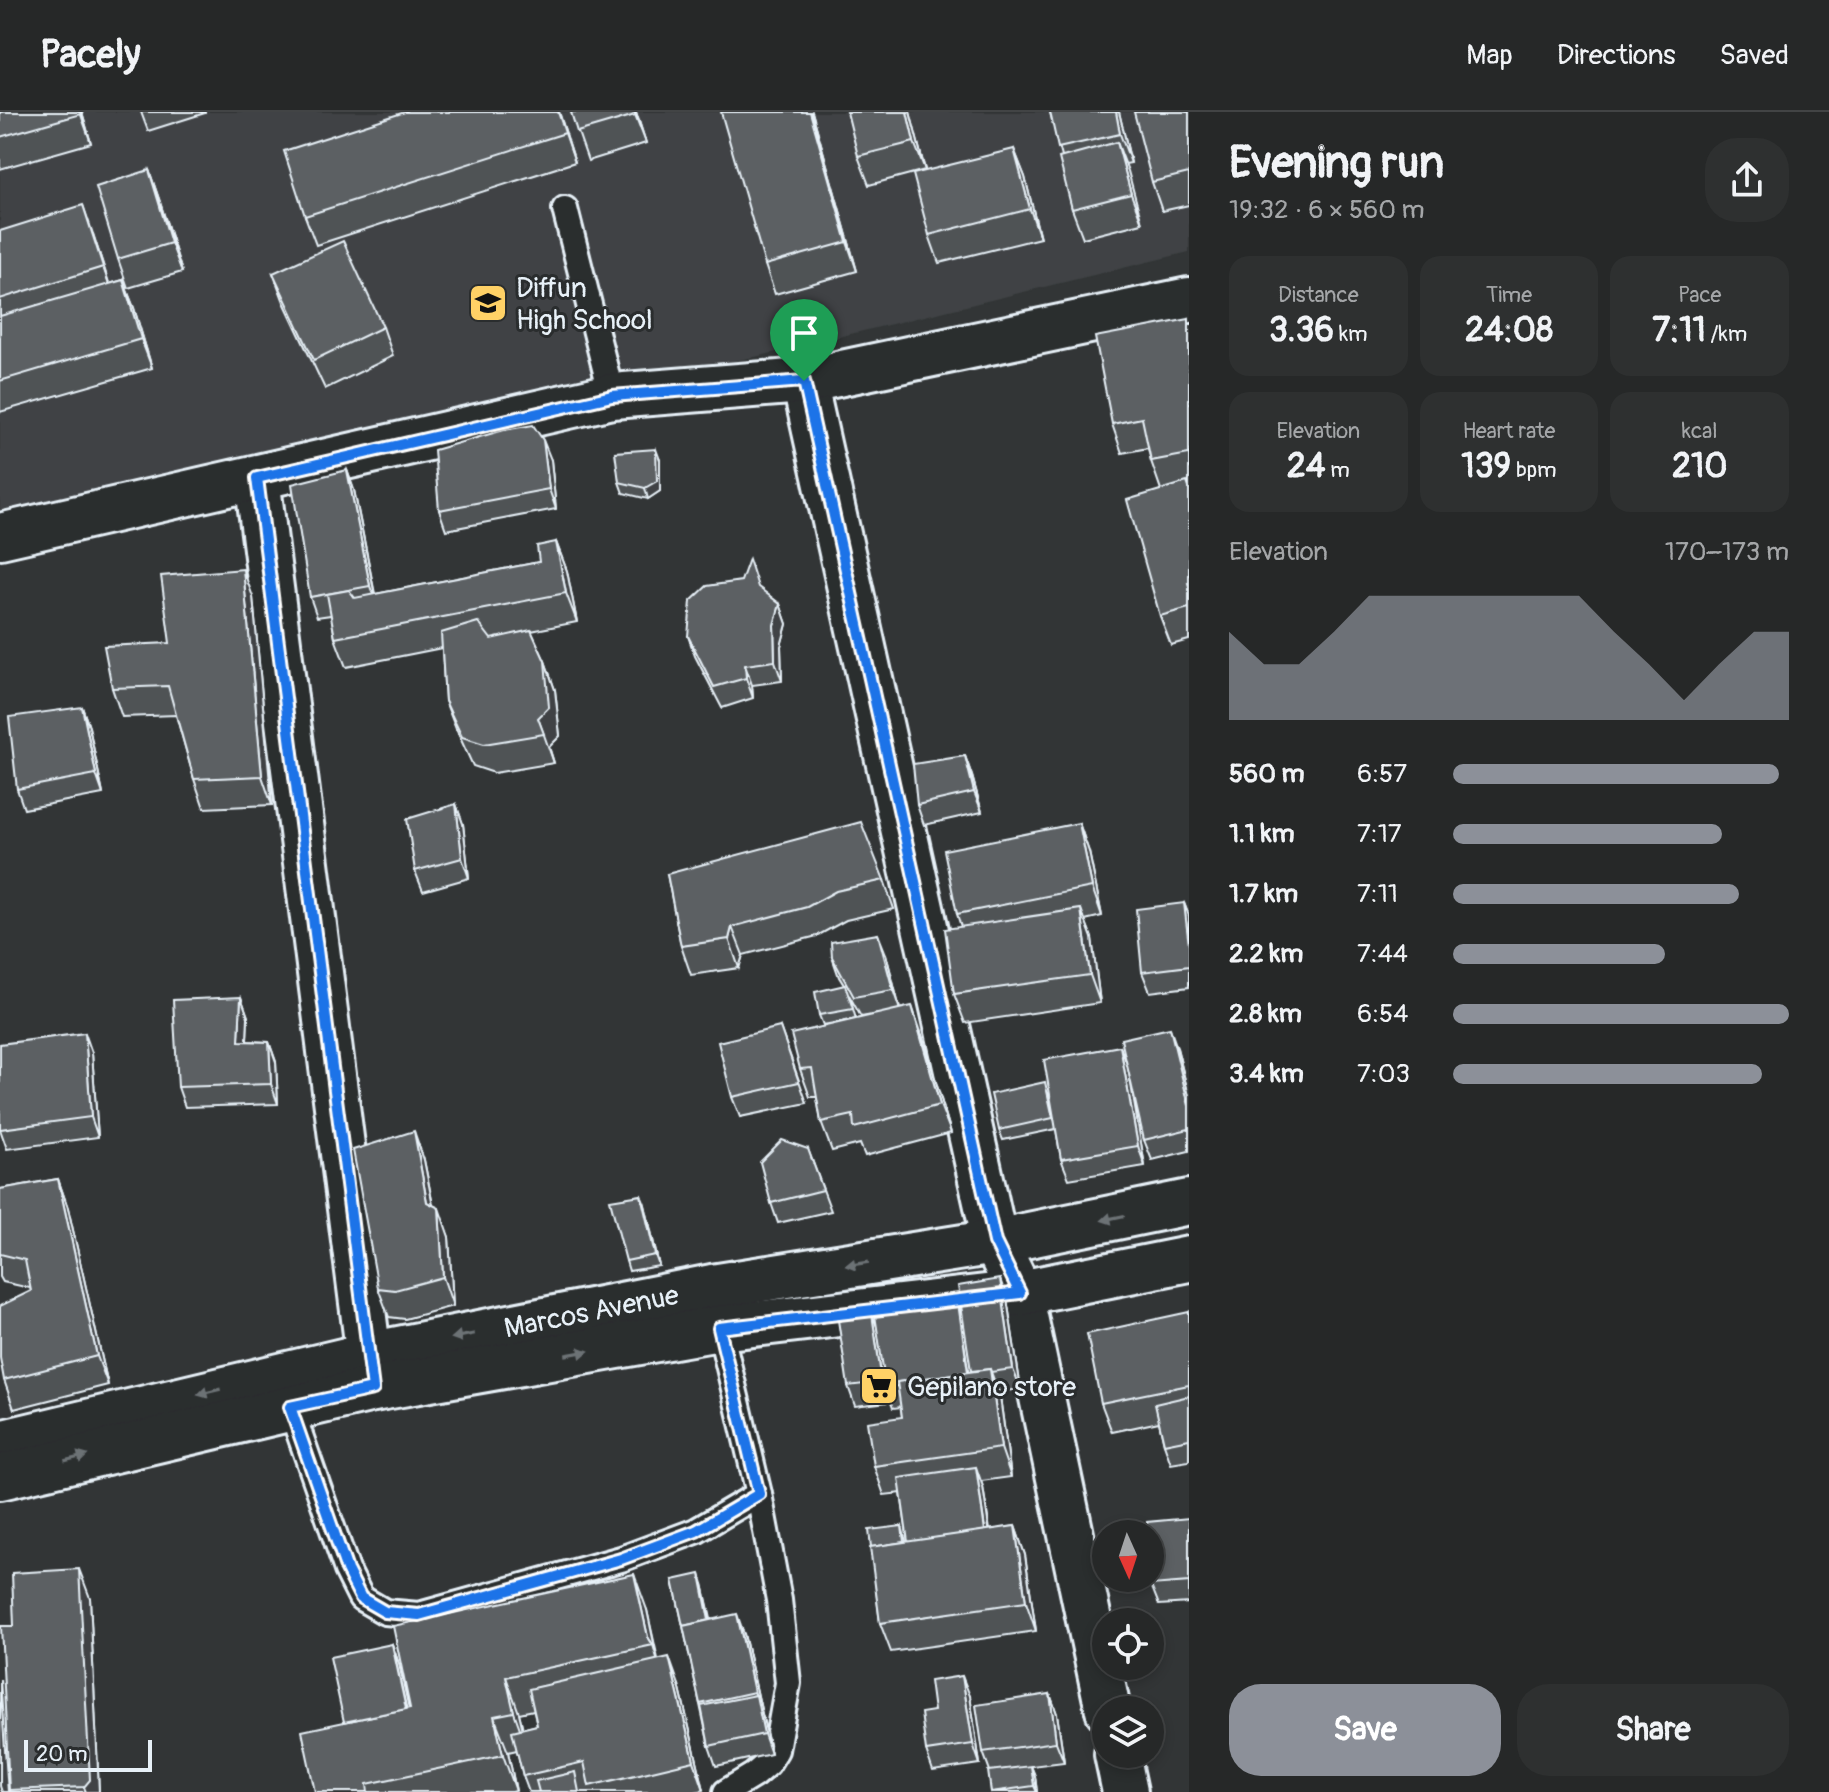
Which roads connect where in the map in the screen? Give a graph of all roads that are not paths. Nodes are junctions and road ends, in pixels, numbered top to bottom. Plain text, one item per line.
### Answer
1 (565, 209) dead end
2 (1189, 300) edge
3 (804, 381) junction
4 (612, 396) junction
5 (257, 478) junction
6 (0, 536) edge
7 (1189, 1202) edge
8 (995, 1242) junction
9 (1189, 1259) edge
10 (1020, 1293) junction
11 (715, 1307) junction
12 (371, 1372) junction
13 (285, 1391) junction
14 (0, 1443) edge
15 (0, 1477) edge
16 (759, 1494) junction
17 (1105, 1696) edge
18 (1120, 1768) edge
19 (726, 1792) edge
20 (1125, 1792) edge

1 - 4 lane
2 - 3 street
3 - 4 street
3 - 8 street
4 - 5 street
5 - 6 street
5 - 12 street
7 -> 8 street, Marcos Avenue
8 - 10 street
8 -> 11 street, Marcos Avenue
9 - 10 street, Marcos Avenue
10 - 11 street, Marcos Avenue
10 - 17 street
11 - 12 street, Marcos Avenue
11 - 16 lane
12 - 13 street, Marcos Avenue
13 -> 14 street, Marcos Avenue
15 -> 13 street, Marcos Avenue
13 - 16 lane
16 - 19 lane
18 - 20 street

